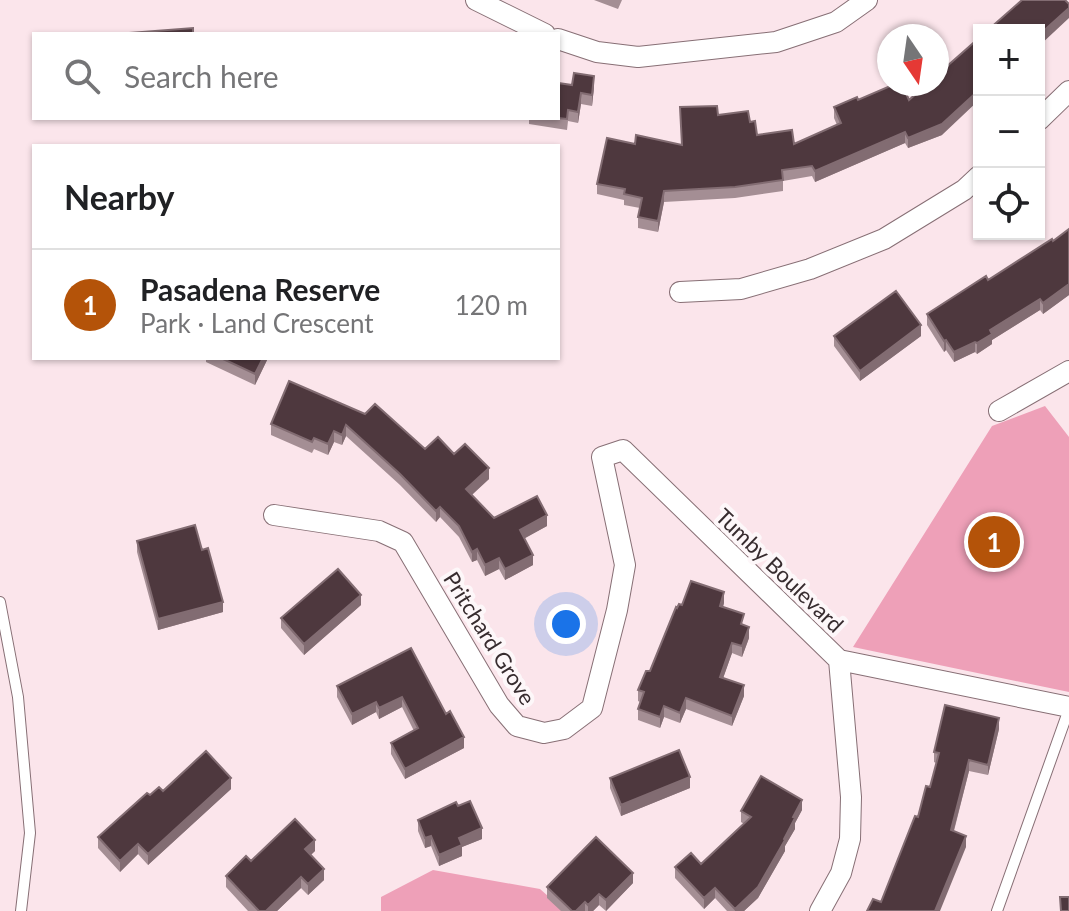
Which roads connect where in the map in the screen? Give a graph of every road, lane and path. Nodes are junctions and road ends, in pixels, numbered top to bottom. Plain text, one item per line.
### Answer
1 (476, 0) edge
2 (867, 0) edge
3 (541, 32) edge
4 (560, 40) edge
5 (1069, 91) edge
6 (1045, 114) edge
7 (973, 182) edge
8 (680, 292) dead end
9 (1069, 371) edge
10 (999, 411) dead end
11 (623, 450) joint
12 (274, 515) dead end
13 (0, 602) edge
14 (839, 660) junction
15 (1069, 708) edge
16 (21, 911) edge
17 (820, 911) edge
18 (997, 911) edge

1 - 3 street
2 - 4 street
5 - 6 street
7 - 8 street
9 - 10 street
11 - 12 street, Pritchard Grove
11 - 14 street, Tumby Boulevard
13 - 16 lane
14 - 15 street, Tumby Boulevard
14 - 17 street
15 - 18 lane

